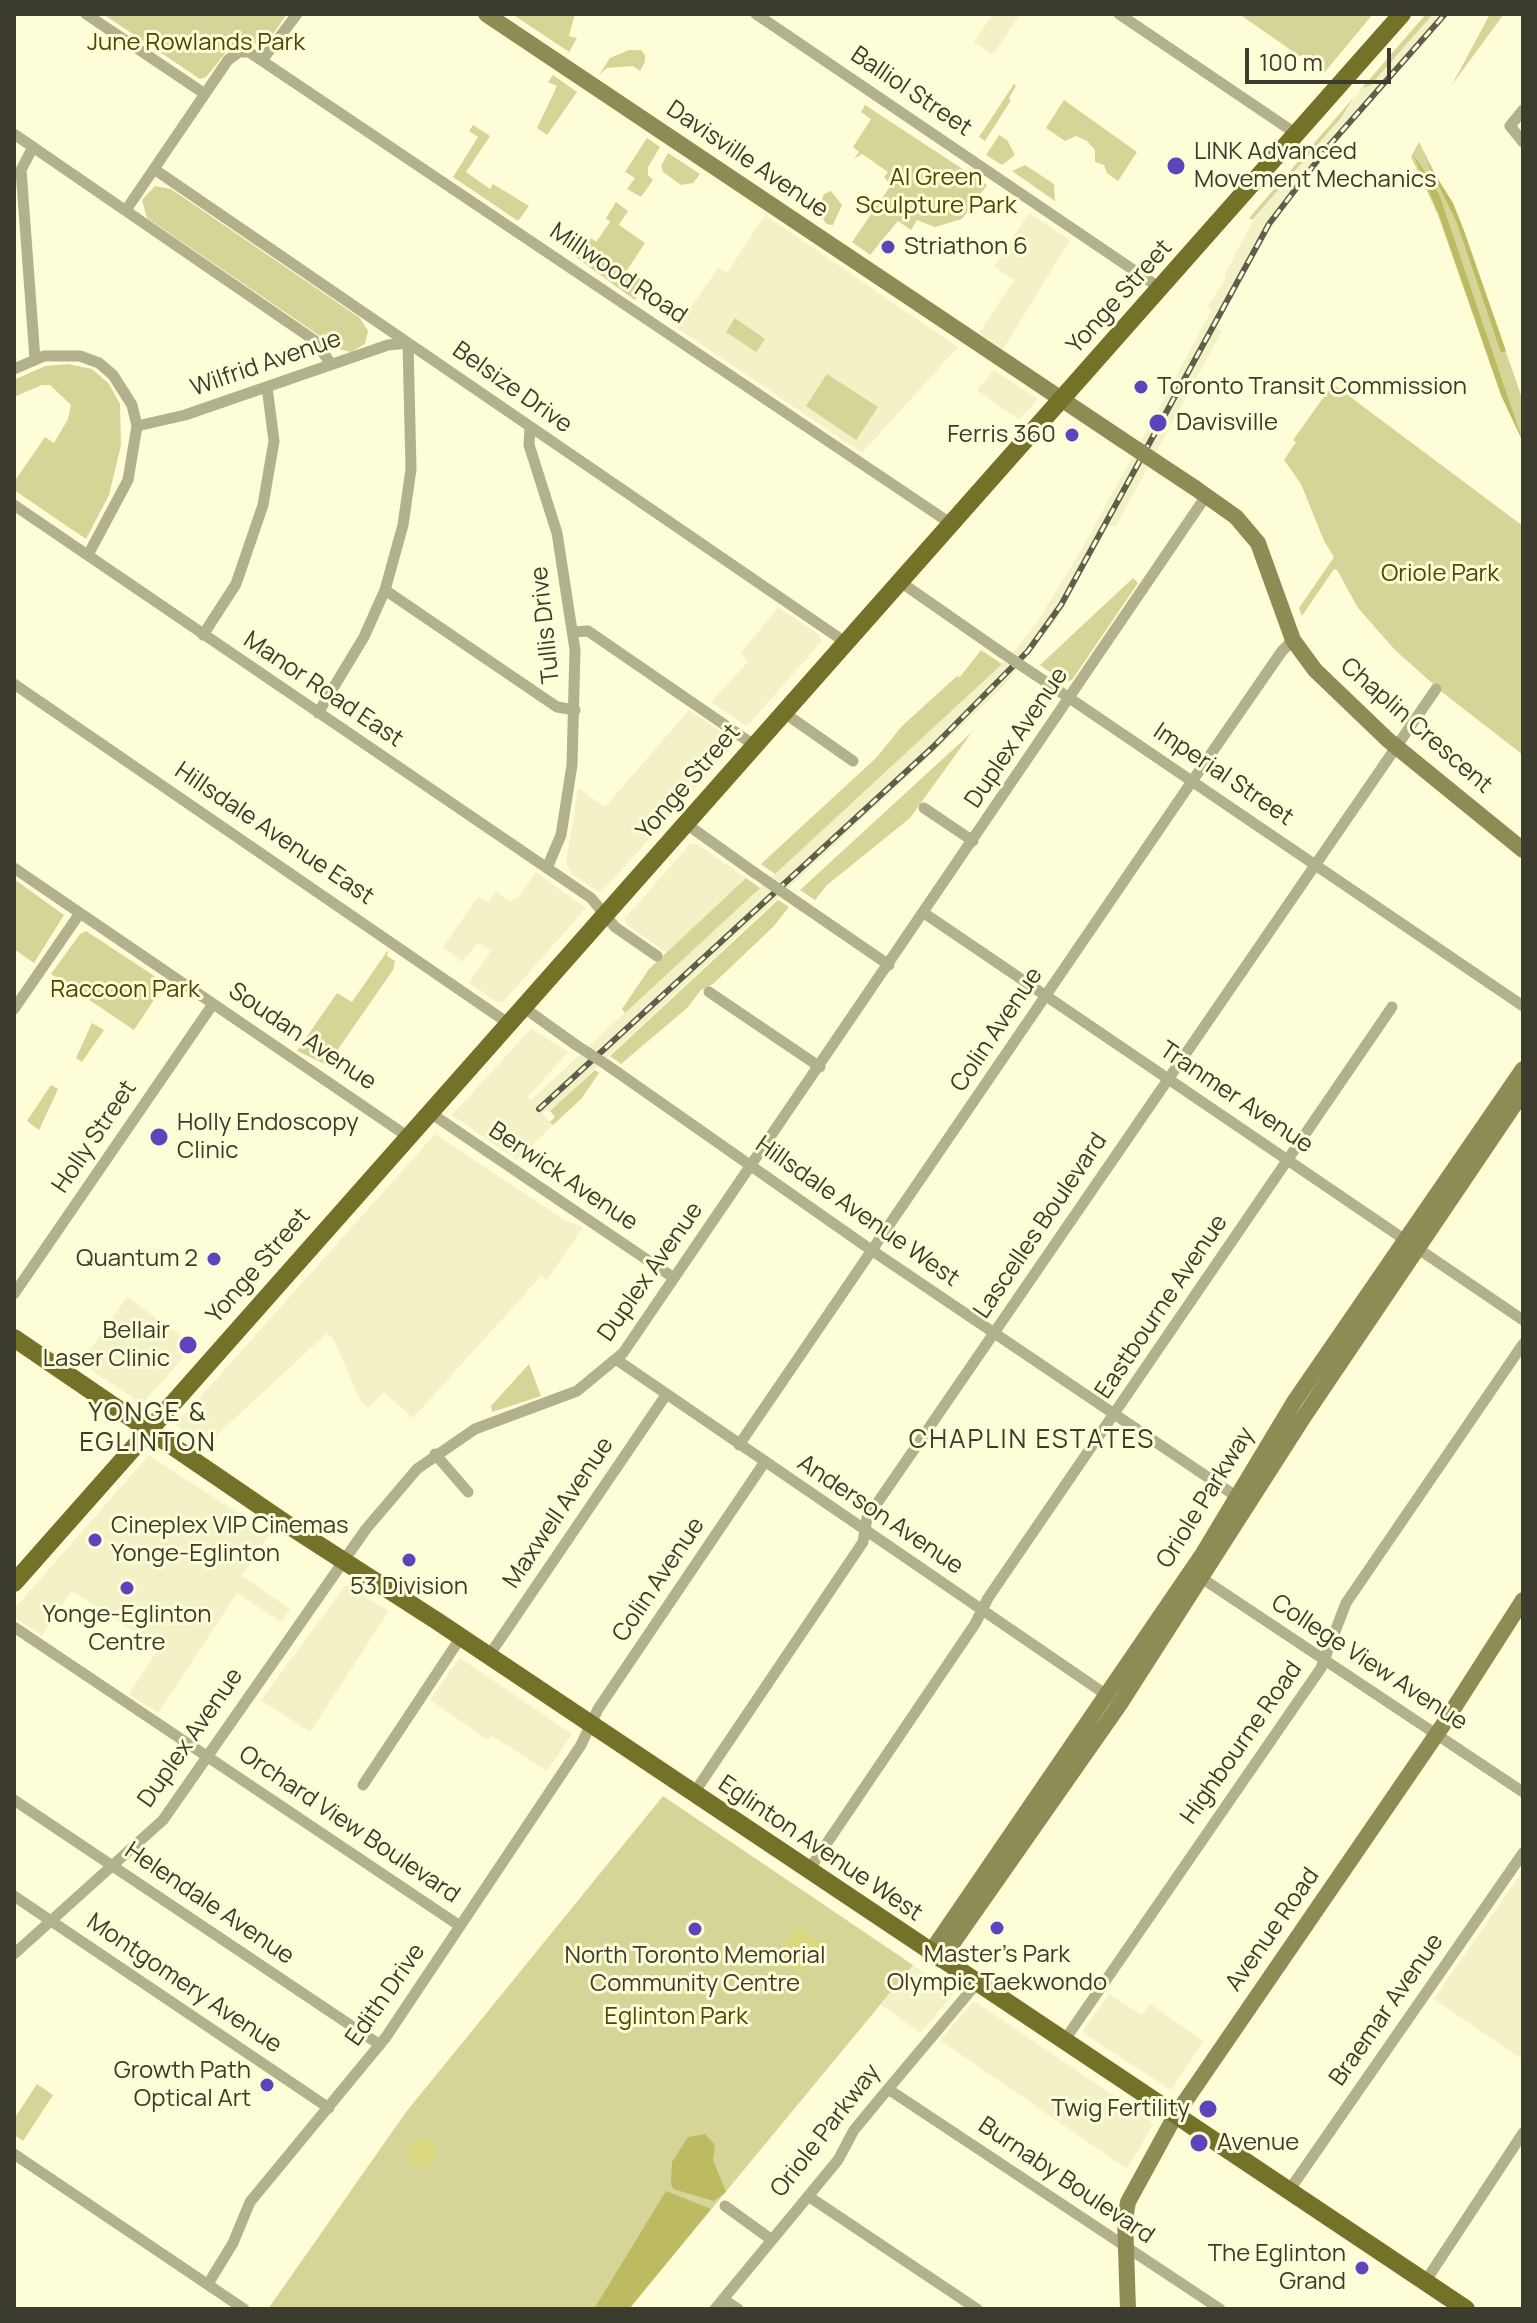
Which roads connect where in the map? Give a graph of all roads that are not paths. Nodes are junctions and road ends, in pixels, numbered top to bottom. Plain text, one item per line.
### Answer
1 (86, 14) edge
2 (297, 14) edge
3 (486, 14) edge
4 (756, 14) edge
5 (1119, 14) edge
6 (1402, 14) edge
7 (263, 59) junction
8 (205, 94) junction
9 (1523, 110) edge
10 (1295, 133) junction
11 (14, 134) edge
12 (1523, 142) edge
13 (33, 147) junction
14 (154, 169) junction
15 (126, 210) junction
16 (19, 229) edge
17 (1160, 288) junction
18 (408, 343) junction
19 (35, 359) junction
20 (331, 364) junction
21 (14, 369) edge
22 (267, 387) junction
23 (1061, 400) junction
24 (137, 426) junction
25 (530, 427) junction
26 (1201, 492) junction
27 (14, 505) edge
28 (950, 523) junction
29 (88, 555) junction
30 (899, 581) junction
31 (385, 590) junction
32 (574, 632) junction
33 (203, 635) junction
34 (1293, 640) junction
35 (845, 642) junction
36 (14, 684) edge
37 (1436, 689) dead end
38 (1070, 698) junction
39 (575, 710) junction
40 (783, 712) junction
41 (318, 713) junction
42 (754, 745) junction
43 (1395, 747) junction
44 (853, 761) dead end
45 (1192, 781) junction
46 (924, 808) dead end
47 (685, 823) junction
48 (973, 841) junction
49 (1523, 850) edge
50 (1315, 864) junction
51 (14, 868) edge
52 (547, 868) junction
53 (80, 913) junction
54 (924, 913) junction
55 (605, 914) junction
56 (657, 956) dead end
57 (889, 965) junction
58 (709, 992) dead end
59 (1047, 995) junction
60 (213, 1004) junction
61 (1523, 1006) edge
62 (523, 1007) junction
63 (1392, 1007) dead end
64 (14, 1009) edge
65 (508, 1023) junction
66 (820, 1067) junction
67 (1523, 1069) edge
68 (1168, 1079) junction
69 (1523, 1092) edge
70 (429, 1112) junction
71 (407, 1136) junction
72 (1289, 1160) junction
73 (752, 1166) junction
74 (1411, 1244) junction
75 (873, 1251) junction
76 (674, 1278) junction
77 (14, 1294) edge
78 (1523, 1320) edge
79 (995, 1333) junction
80 (14, 1338) edge
81 (1523, 1344) edge
82 (617, 1360) junction
83 (666, 1395) junction
84 (1114, 1415) junction
85 (148, 1429) junction
86 (739, 1445) junction
87 (435, 1454) junction
88 (764, 1463) junction
89 (468, 1492) dead end
90 (1242, 1500) junction
91 (865, 1530) junction
92 (343, 1562) junction
93 (1197, 1575) junction
94 (14, 1583) edge
95 (1523, 1600) edge
96 (983, 1611) junction
97 (14, 1627) edge
98 (461, 1637) junction
99 (488, 1657) junction
100 (1324, 1659) junction
101 (1113, 1700) junction
102 (590, 1723) junction
103 (1436, 1734) junction
104 (207, 1758) junction
105 (363, 1785) dead end
106 (1523, 1792) edge
107 (694, 1793) junction
108 (14, 1800) edge
109 (1523, 1853) edge
110 (113, 1866) junction
111 (808, 1871) junction
112 (14, 1896) edge
113 (51, 1921) junction
114 (460, 1926) junction
115 (14, 1954) edge
116 (935, 1956) junction
117 (977, 1983) junction
118 (1064, 2041) junction
119 (380, 2045) junction
120 (888, 2089) junction
121 (329, 2108) junction
122 (1175, 2116) junction
123 (1523, 2133) edge
124 (14, 2154) edge
125 (1288, 2192) junction
126 (808, 2196) junction
127 (725, 2206) dead end
128 (772, 2240) junction
129 (1127, 2247) junction
130 (1425, 2282) junction
131 (208, 2284) junction
132 (723, 2299) junction
133 (244, 2309) edge
134 (715, 2309) edge
135 (738, 2309) edge
136 (977, 2309) edge
137 (1128, 2309) edge
138 (1220, 2309) edge
139 (1466, 2309) edge

1 - 8 street
2 - 7 street
3 - 23 street, Davisville Avenue
4 - 17 street, Balliol Street
5 - 10 street
6 - 10 main road, Yonge Street
7 - 8 street
7 - 28 street, Millwood Road
8 - 14 street
9 - 12 street
10 - 17 main road, Yonge Street
11 - 13 street
13 - 15 street
13 - 16 street
14 - 15 street
14 - 18 street, Belsize Drive
15 - 20 street
16 - 19 street
17 - 23 main road, Yonge Street
18 - 20 street, Wilfrid Avenue
18 - 25 street, Belsize Drive
18 - 31 street
19 - 21 street
19 - 24 street
20 - 22 street, Wilfrid Avenue
22 - 24 street, Wilfrid Avenue
22 - 33 street
23 - 26 street, Chaplin Crescent, bridge
23 - 28 main road, Yonge Street
24 - 29 street
25 - 32 street, Tullis Drive
25 - 35 street, Belsize Drive
26 - 34 street, Chaplin Crescent
26 - 38 street, Duplex Avenue
27 - 29 street, Manor Road East
28 - 30 main road, Yonge Street
29 - 33 street, Manor Road East
30 - 35 main road, Yonge Street
30 - 38 street, Imperial Street, bridge
31 - 39 street
31 - 41 street
32 - 39 street, Tullis Drive
32 - 42 street
33 - 41 street, Manor Road East
34 - 43 street, Chaplin Crescent
34 - 45 street, Colin Avenue
35 - 40 main road, Yonge Street
36 - 65 street, Hillsdale Avenue East
37 - 43 street, Lascelles Boulevard
38 - 45 street, Imperial Street
38 - 48 street, Duplex Avenue
39 - 52 street, Tullis Drive
40 - 42 main road, Yonge Street
40 - 44 street
41 - 52 street, Manor Road East
42 - 47 main road, Yonge Street
43 - 49 street, Chaplin Crescent
43 - 50 street, Lascelles Boulevard
45 - 50 street, Imperial Street
45 - 59 street, Colin Avenue
46 - 48 street
47 - 55 main road, Yonge Street
47 - 57 street, bridge
48 - 54 street, Duplex Avenue
50 - 61 street, Imperial Street
50 - 68 street, Lascelles Boulevard
51 - 53 street, Soudan Avenue
52 - 55 street, Manor Road East
53 - 60 street, Soudan Avenue
53 - 64 street
54 - 57 street, Duplex Avenue
54 - 59 street, Tranmer Avenue
55 - 56 street, Manor Road East
55 - 62 main road, Yonge Street
57 - 66 street, Duplex Avenue
58 - 66 street
59 - 68 street, Tranmer Avenue
59 - 75 street, Colin Avenue
60 - 71 street, Soudan Avenue
60 - 77 street, Holly Street
62 - 65 main road, Yonge Street
62 - 73 street, Hillsdale Avenue West, bridge
63 - 72 street, Eastbourne Avenue
65 - 70 main road, Yonge Street
66 - 73 street, Duplex Avenue
67 - 74 street, Oriole Parkway
68 - 72 street, Tranmer Avenue
68 - 79 street, Lascelles Boulevard
69 - 74 street, Oriole Parkway
70 - 71 main road, Yonge Street
70 - 76 street, Berwick Avenue
71 - 85 main road, Yonge Street
72 - 74 street, Tranmer Avenue
72 - 84 street, Eastbourne Avenue
73 - 75 street, Hillsdale Avenue West
73 - 76 street, Duplex Avenue
74 - 78 street, Tranmer Avenue
74 - 90 street, Oriole Parkway
75 - 79 street, Hillsdale Avenue West
75 - 86 street, Colin Avenue
76 - 82 street, Duplex Avenue
79 - 84 street, Hillsdale Avenue West
79 - 91 street, Lascelles Boulevard
80 - 85 main road, Eglinton Avenue West
81 - 100 street, Highbourne Road
82 - 83 street, Anderson Avenue
82 - 87 street, Duplex Avenue
83 - 86 street, Anderson Avenue
83 - 99 street, Maxwell Avenue
84 - 90 street, Hillsdale Avenue West
84 - 96 street, Eastbourne Avenue
85 - 92 main road, Eglinton Avenue West
85 - 94 main road, Yonge Street
86 - 88 street, Anderson Avenue
87 - 89 street
87 - 92 street, Duplex Avenue
88 - 91 street, Anderson Avenue
88 - 102 street, Colin Avenue
90 - 93 street, Oriole Parkway
91 - 96 street, Anderson Avenue
91 - 107 street, Lascelles Boulevard
92 - 98 main road, Eglinton Avenue West
92 - 104 street, Duplex Avenue
93 - 100 street, College View Avenue
93 - 101 street, Oriole Parkway
95 - 103 street, Avenue Road
96 - 101 street, Anderson Avenue
96 - 111 street, Eastbourne Avenue
97 - 104 street, Orchard View Boulevard
98 - 99 main road, Eglinton Avenue West
98 - 105 street
99 - 102 main road, Eglinton Avenue West
100 - 103 street, College View Avenue
100 - 118 street, Highbourne Road
101 - 116 street, Oriole Parkway
102 - 107 main road, Eglinton Avenue West
102 - 114 street, Edith Drive
103 - 106 street, College View Avenue
103 - 122 street, Avenue Road
104 - 110 street, Duplex Avenue
104 - 114 street, Orchard View Boulevard
107 - 111 main road, Eglinton Avenue West
108 - 110 street, Helendale Avenue
109 - 125 street, Braemar Avenue
110 - 113 street, Duplex Avenue
110 - 119 street, Helendale Avenue
111 - 116 main road, Eglinton Avenue West
112 - 113 street, Montgomery Avenue
113 - 115 street, Duplex Avenue
113 - 121 street, Montgomery Avenue
114 - 119 street, Edith Drive
116 - 117 main road, Eglinton Avenue West
117 - 118 main road, Eglinton Avenue West
117 - 120 street, Oriole Parkway
118 - 122 main road, Eglinton Avenue West
119 - 121 street, Edith Drive
120 - 126 street, Oriole Parkway
120 - 129 street, Burnaby Boulevard
121 - 131 street, Edith Drive
122 - 125 main road, Eglinton Avenue West
122 - 129 street, Avenue Road
123 - 130 street
124 - 131 street
125 - 130 main road, Eglinton Avenue West
126 - 128 street, Oriole Parkway
126 - 136 street
127 - 128 street
128 - 132 street, Oriole Parkway
129 - 137 street, Avenue Road
129 - 138 street, Burnaby Boulevard
130 - 139 main road, Eglinton Avenue West
131 - 133 street
132 - 134 street, Oriole Parkway
132 - 135 street

